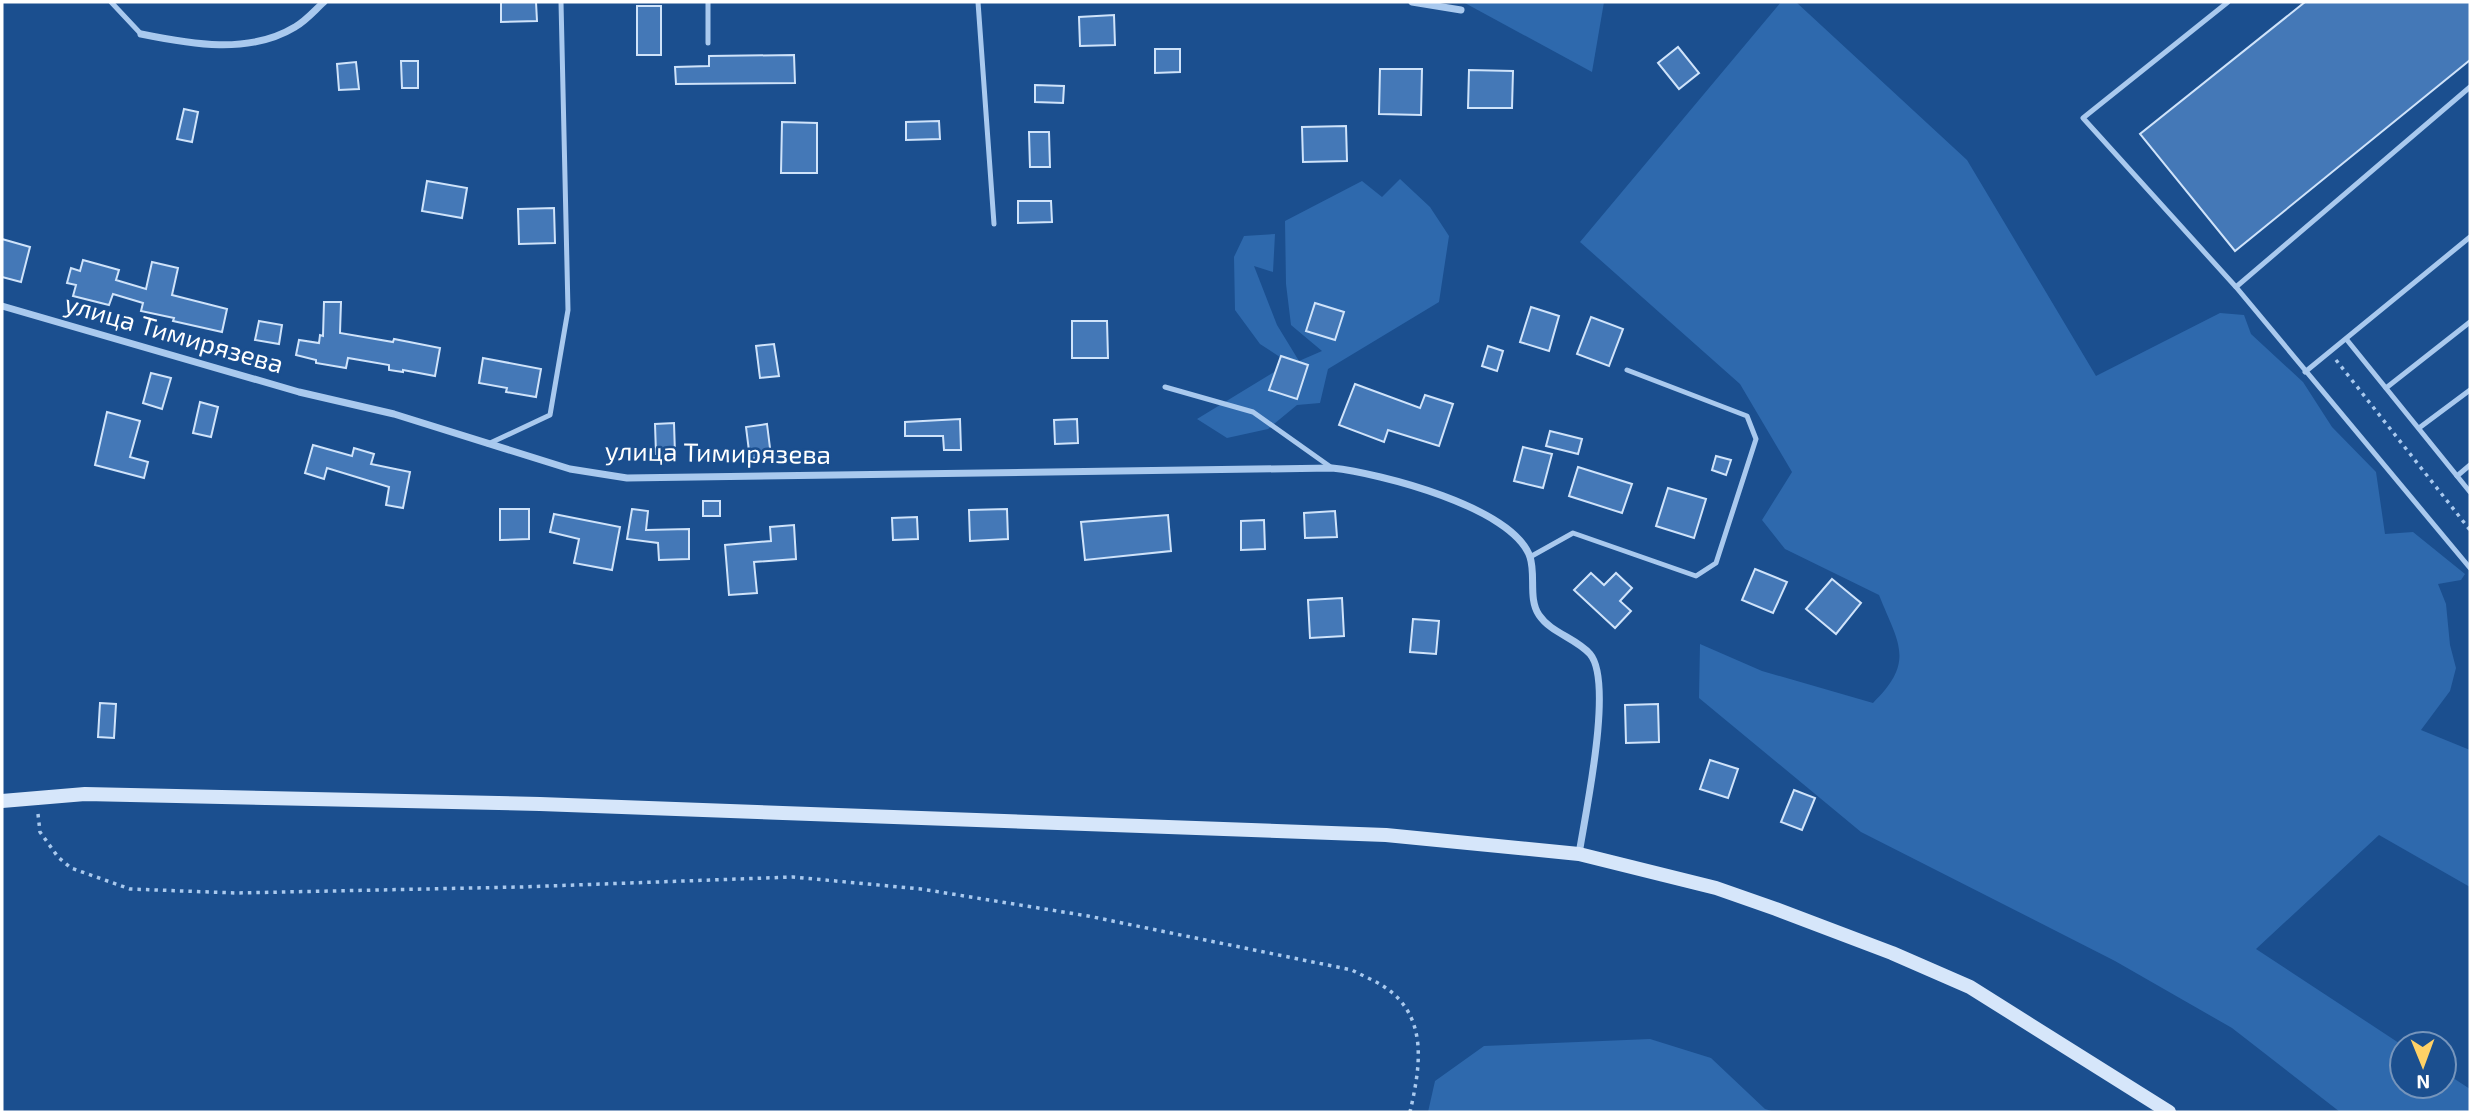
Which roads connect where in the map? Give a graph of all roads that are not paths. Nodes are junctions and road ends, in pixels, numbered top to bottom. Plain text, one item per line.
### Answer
1 (111, 2) edge
2 (324, 2) edge
3 (561, 2) edge
4 (708, 2) edge
5 (978, 2) edge
6 (1412, 2) edge
7 (2228, 2) edge
8 (1461, 10) dead end
9 (141, 34) joint
10 (708, 43) dead end
11 (2470, 88) edge
12 (994, 224) dead end
13 (2470, 239) edge
14 (2236, 287) junction
15 (2, 306) edge
16 (2470, 322) edge
17 (2347, 340) junction
18 (1627, 370) dead end
19 (2305, 373) junction
20 (1165, 387) dead end
21 (2386, 388) junction
22 (2470, 390) edge
23 (2418, 428) junction
24 (488, 444) junction
25 (2470, 465) edge
26 (1332, 468) junction
27 (2457, 475) junction
28 (2470, 492) edge
29 (1530, 557) junction
30 (2470, 568) edge
31 (2, 801) edge
32 (1579, 854) junction
33 (2169, 1112) edge

1 - 9 lane
2 - 9 street
3 - 24 lane
4 - 10 lane
5 - 12 lane
6 - 8 street
7 - 14 lane
11 - 14 lane
13 - 17 lane
14 - 19 lane
15 - 24 street, улица Тимирязева
16 - 21 lane
17 - 19 lane
17 - 21 lane
18 - 29 lane
19 - 30 lane
20 - 26 lane
21 - 23 lane
22 - 23 lane
23 - 27 lane
24 - 26 street, улица Тимирязева
25 - 27 lane
26 - 29 street, улица Тимирязева
27 - 28 lane
29 - 32 street
31 - 32 main road
32 - 33 main road

